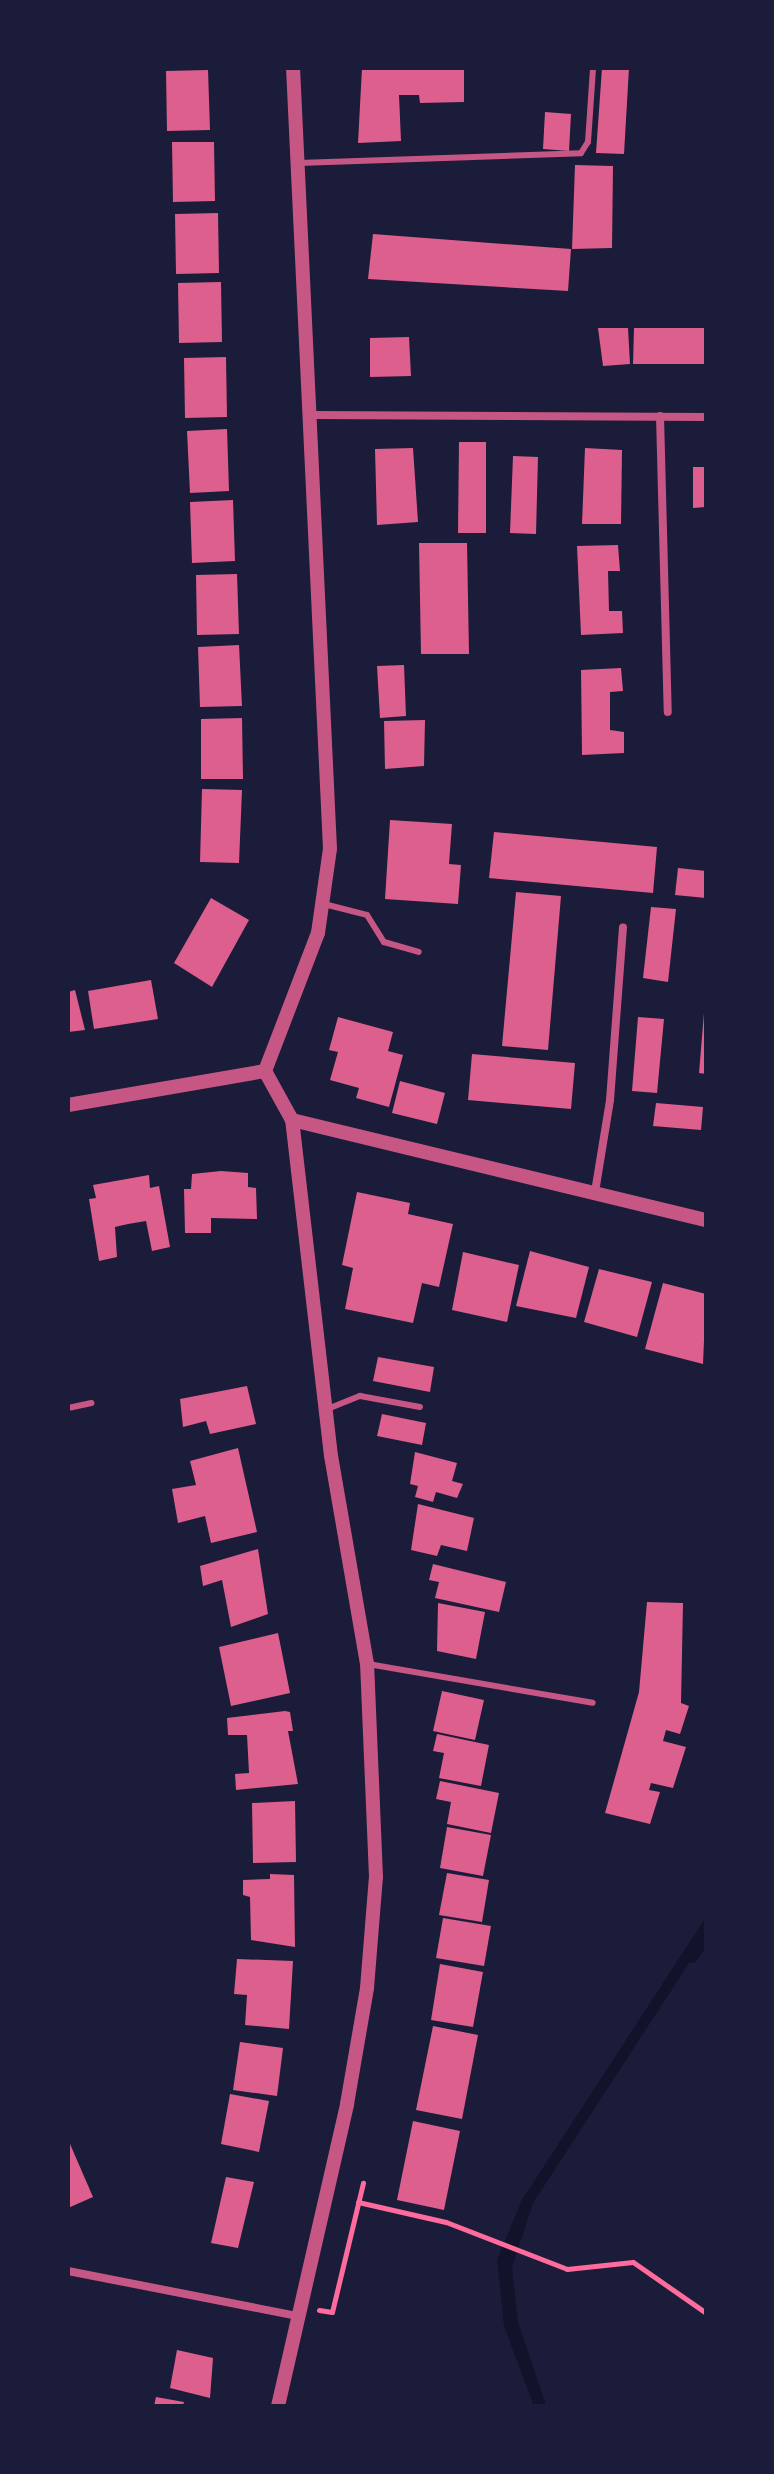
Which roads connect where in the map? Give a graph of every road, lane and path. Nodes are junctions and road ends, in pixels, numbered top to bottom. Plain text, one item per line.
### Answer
1 (293, 68) edge
2 (593, 68) edge
3 (299, 163) junction
4 (311, 415) junction
5 (660, 416) junction
6 (706, 417) edge
7 (668, 712) dead end
8 (324, 904) junction
9 (623, 927) dead end
10 (419, 952) dead end
11 (265, 1071) junction
12 (68, 1105) edge
13 (292, 1120) junction
14 (595, 1192) junction
15 (706, 1220) edge
16 (91, 1403) dead end
17 (420, 1407) dead end
18 (68, 1408) edge
19 (325, 1410) junction
20 (367, 1664) junction
21 (593, 1703) dead end
22 (363, 2183) dead end
23 (358, 2202) junction
24 (68, 2271) edge
25 (314, 2309) dead end
26 (706, 2313) edge
27 (297, 2316) junction
28 (278, 2406) edge

1 - 3 street
2 - 3 lane
3 - 4 street
4 - 5 street
4 - 8 street
5 - 6 street
5 - 7 street
8 - 10 lane
8 - 11 street
9 - 14 street
11 - 12 street
11 - 13 street
13 - 14 street
13 - 19 street
14 - 15 street
16 - 18 lane
17 - 19 lane
19 - 20 street
20 - 21 lane
20 - 27 street
22 - 23 path
23 - 25 path
23 - 26 path
24 - 27 street
27 - 28 street

